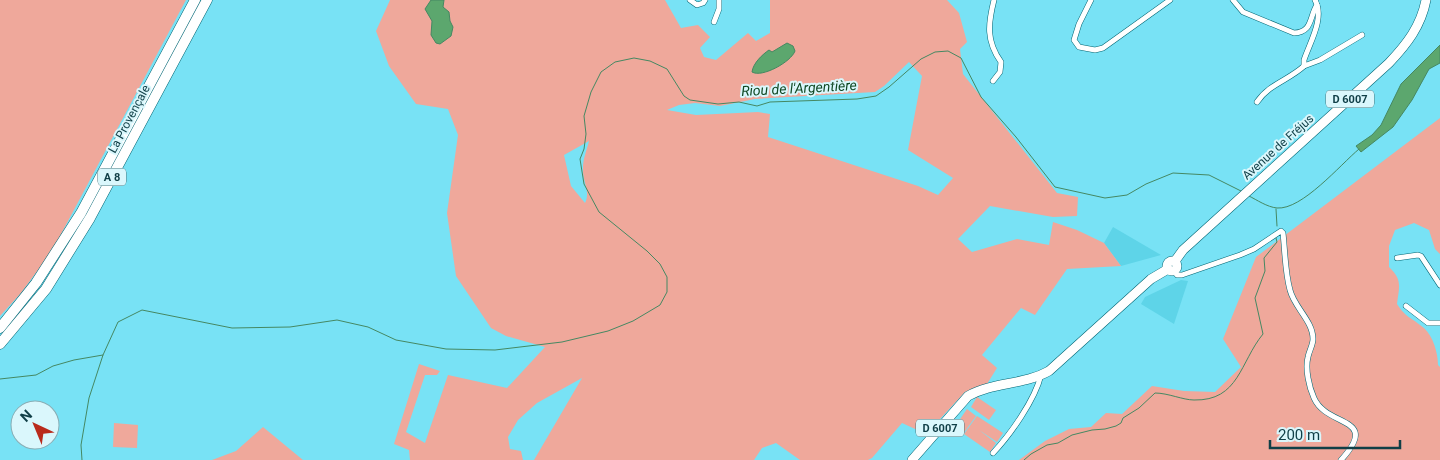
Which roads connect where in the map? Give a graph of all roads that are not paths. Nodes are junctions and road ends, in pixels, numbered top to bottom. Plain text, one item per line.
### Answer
1 (195, 0) edge
2 (207, 0) edge
3 (690, 0) edge
4 (705, 0) edge
5 (719, 0) edge
6 (994, 0) edge
7 (1091, 0) edge
8 (1170, 0) edge
9 (1232, 0) edge
10 (1426, 0) edge
11 (1316, 2) edge
12 (714, 22) dead end
13 (1362, 35) dead end
14 (1304, 66) junction
15 (993, 81) dead end
16 (1257, 102) dead end
17 (1397, 258) dead end
18 (1172, 267) junction
19 (1440, 285) edge
20 (1406, 306) dead end
21 (1440, 323) edge
22 (0, 328) edge
23 (0, 344) edge
24 (1041, 375) junction
25 (993, 454) dead end
26 (912, 460) edge
27 (1341, 460) edge

1 - 22 highway, La Provençale / A 8
2 - 23 highway, La Provençale / A 8
3 - 4 street
5 - 12 street
6 - 15 street
7 - 8 street
9 - 11 street
10 - 18 main road, Avenue de Fréjus / D 6007
11 - 14 street
13 - 14 street
14 - 16 street
17 - 19 street
18 - 24 main road, Avenue de Fréjus / D 6007
18 - 27 street
20 - 21 street
24 - 25 street
24 - 26 main road, Avenue de Fréjus / D 6007

